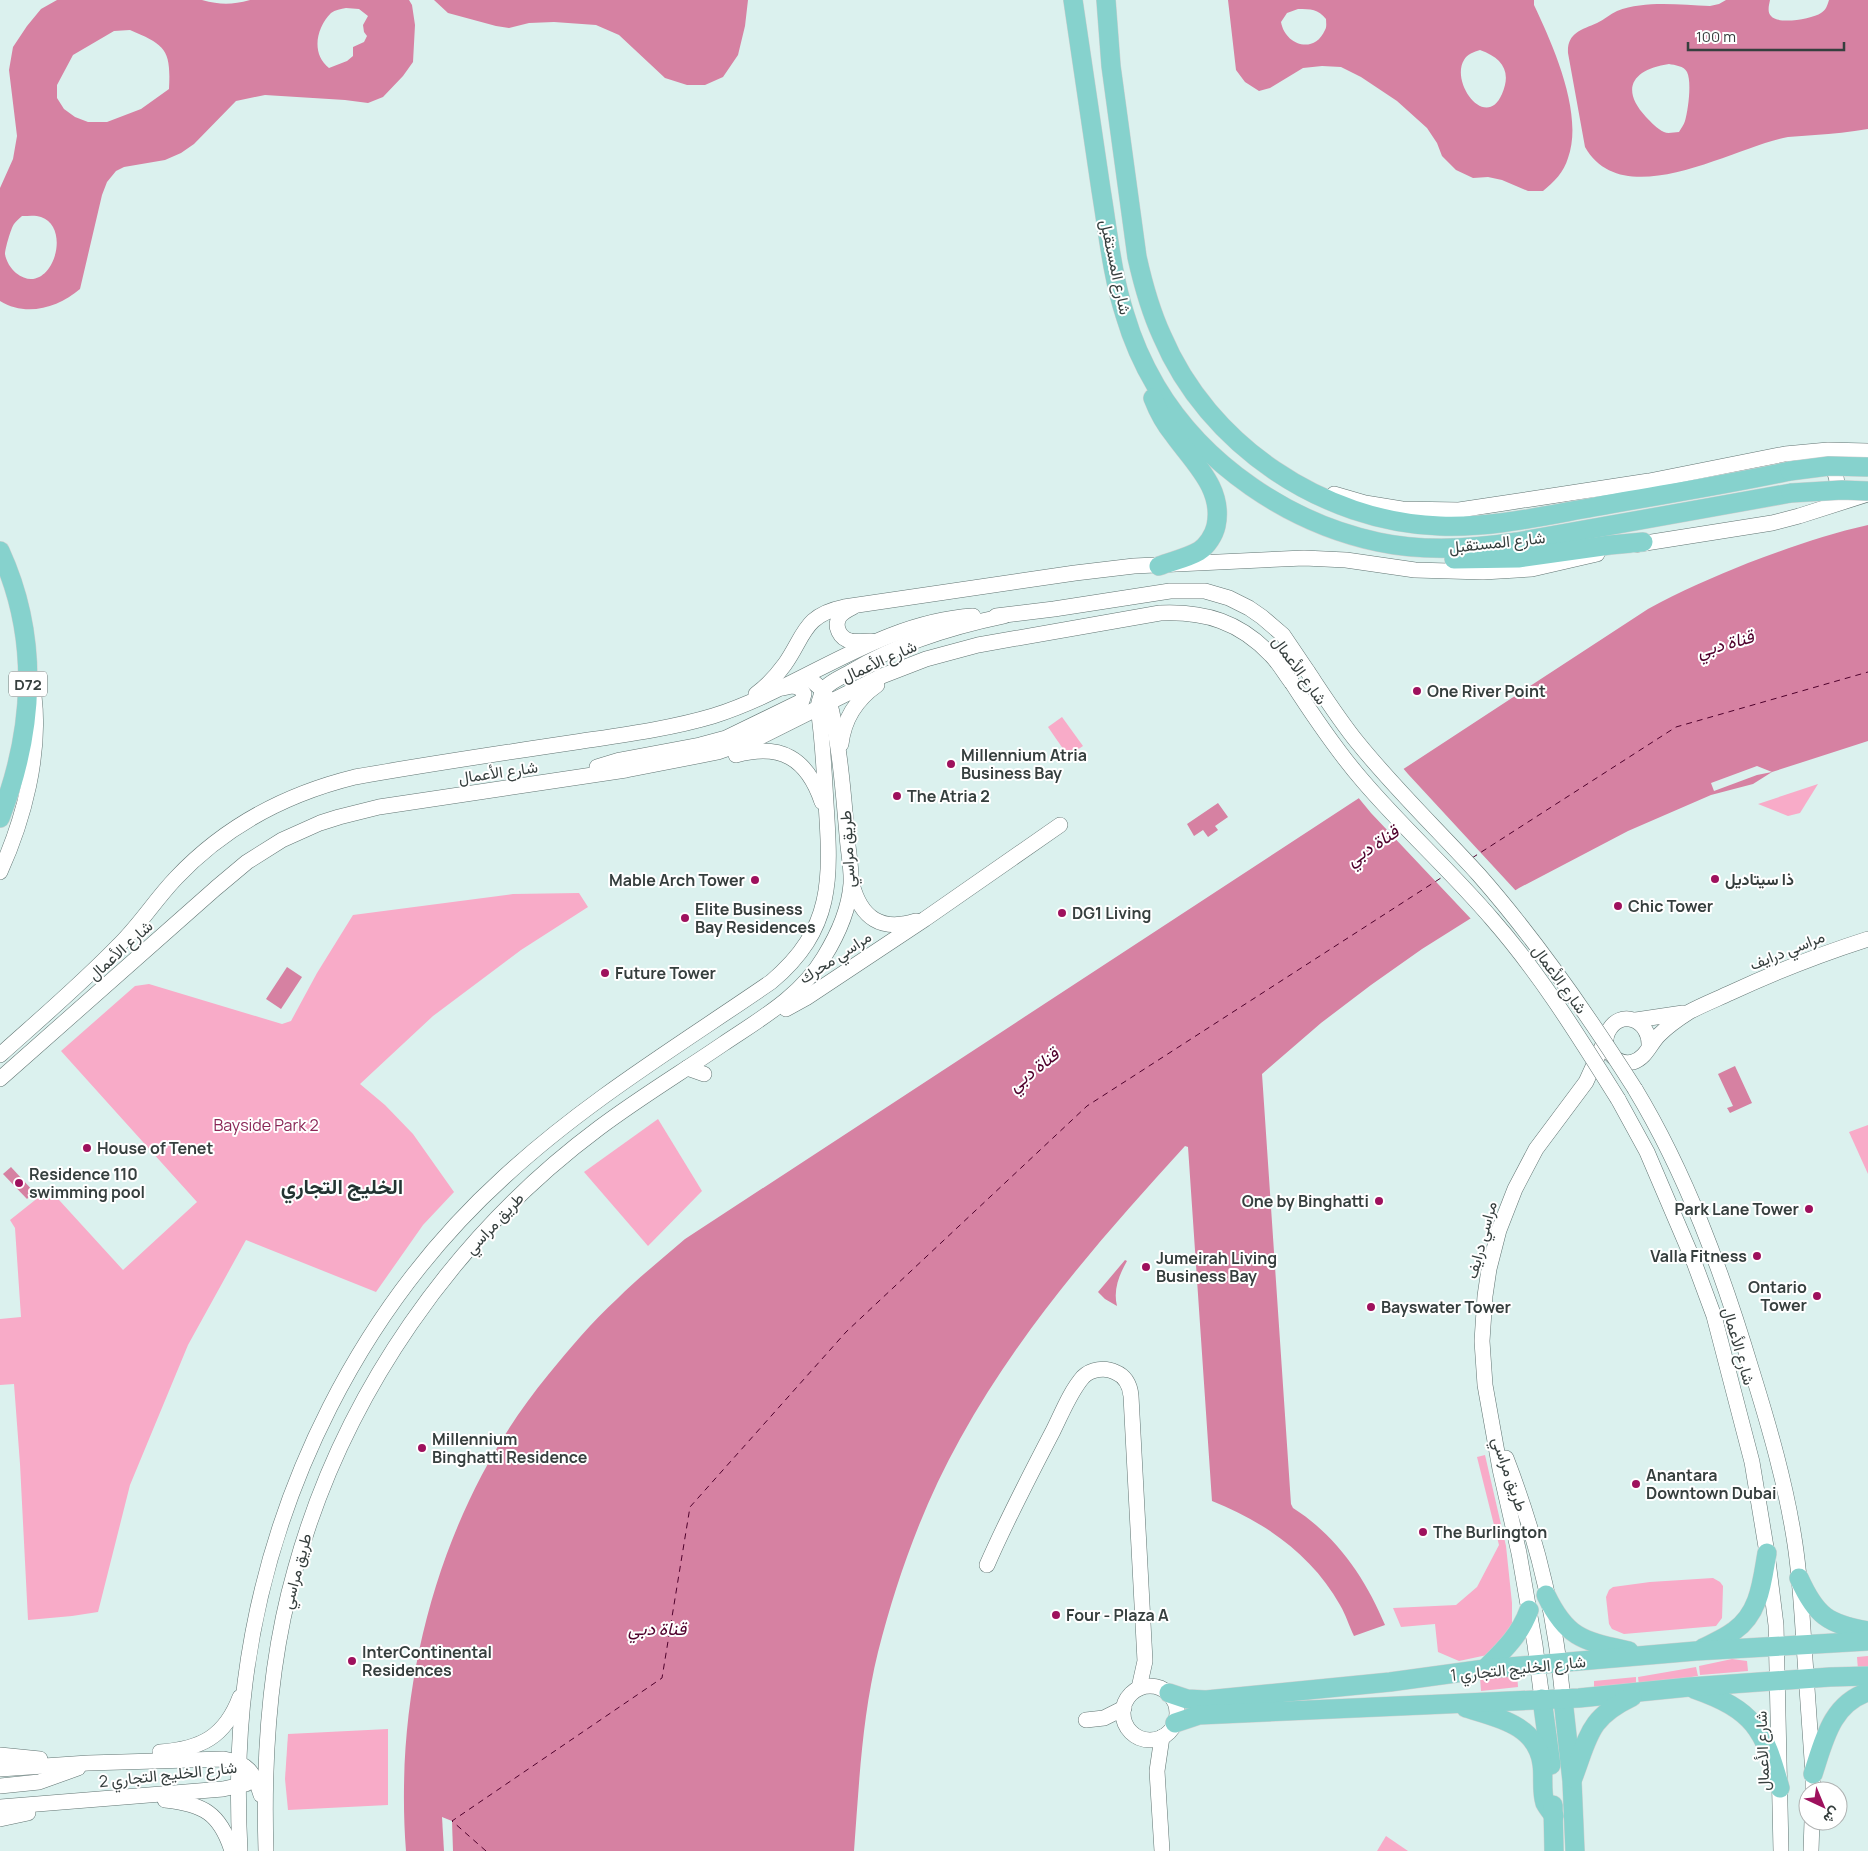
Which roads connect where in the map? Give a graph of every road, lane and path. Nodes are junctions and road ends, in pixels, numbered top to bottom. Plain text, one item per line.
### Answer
1 (1073, 0) edge
2 (1106, 0) edge
3 (1144, 363) junction
4 (1810, 451) junction
5 (1868, 451) edge
6 (1868, 467) edge
7 (1294, 483) junction
8 (1868, 492) edge
9 (1826, 507) junction
10 (1642, 542) junction
11 (1398, 545) junction
12 (0, 551) edge
13 (1159, 566) junction
14 (853, 607) junction
15 (1004, 616) junction
16 (878, 640) junction
17 (29, 660) junction
18 (906, 666) junction
19 (804, 677) junction
20 (779, 689) junction
21 (824, 701) junction
22 (731, 710) junction
23 (840, 758) junction
24 (626, 770) junction
25 (566, 779) junction
26 (0, 818) edge
27 (827, 818) junction
28 (1060, 825) dead end
29 (0, 872) edge
30 (851, 883) junction
31 (925, 919) junction
32 (1868, 939) edge
33 (1692, 1011) junction
34 (762, 1019) junction
35 (1636, 1020) junction
36 (1606, 1038) junction
37 (1649, 1047) junction
38 (0, 1056) edge
39 (1626, 1063) junction
40 (687, 1068) junction
41 (704, 1074) dead end
42 (0, 1080) edge
43 (1586, 1082) junction
44 (1494, 1429) junction
45 (1767, 1553) junction
46 (987, 1565) dead end
47 (1799, 1578) junction
48 (1546, 1595) junction
49 (1529, 1610) junction
50 (1868, 1631) edge
51 (1868, 1641) edge
52 (1804, 1645) junction
53 (1776, 1646) junction
54 (1696, 1651) junction
55 (1647, 1656) junction
56 (1145, 1661) junction
57 (1559, 1663) junction
58 (1538, 1665) junction
59 (1485, 1669) junction
60 (1868, 1676) edge
61 (1806, 1679) junction
62 (1777, 1681) junction
63 (245, 1683) junction
64 (1688, 1687) junction
65 (1139, 1688) junction
66 (1162, 1689) junction
67 (1641, 1692) junction
68 (1868, 1692) edge
69 (1542, 1699) junction
70 (1563, 1699) junction
71 (1456, 1704) junction
72 (1124, 1715) junction
73 (1086, 1720) dead end
74 (1175, 1723) junction
75 (241, 1734) junction
76 (1162, 1737) junction
77 (267, 1738) junction
78 (1145, 1739) junction
79 (0, 1755) edge
80 (266, 1761) junction
81 (118, 1762) junction
82 (238, 1762) junction
83 (88, 1763) junction
84 (0, 1769) edge
85 (1157, 1771) junction
86 (256, 1778) junction
87 (1572, 1781) junction
88 (1813, 1781) edge
89 (1813, 1781) edge
90 (0, 1786) edge
91 (237, 1787) junction
92 (1780, 1788) junction
93 (131, 1797) junction
94 (83, 1801) junction
95 (0, 1807) edge
96 (264, 1813) junction
97 (238, 1814) junction
98 (1554, 1816) junction
99 (0, 1819) edge
100 (1812, 1831) edge
101 (232, 1851) edge
102 (240, 1851) edge
103 (266, 1851) edge
104 (1162, 1851) edge
105 (1554, 1851) edge
106 (1575, 1851) edge
107 (1781, 1851) edge
108 (1811, 1851) edge

1 - 3 main road, شارع المستقبل
2 - 7 main road, شارع المستقبل
3 - 11 main road, شارع المستقبل
3 - 13 main road
4 - 5 street
4 - 7 street
4 - 9 street
6 - 7 main road, شارع المستقبل, bridge
8 - 9 street
8 - 11 main road, شارع المستقبل, bridge
9 - 10 street
10 - 11 main road
10 - 13 street
12 - 17 main road, D72
13 - 14 street
14 - 16 street
14 - 22 street
15 - 16 street, شارع الأعمال
15 - 21 street
15 - 47 street, شارع الأعمال, bridge
16 - 19 street, شارع الأعمال
17 - 26 main road, D72
17 - 29 street
18 - 21 street, شارع الأعمال
18 - 23 street
18 - 45 street, شارع الأعمال, bridge
19 - 20 street, شارع الأعمال
19 - 21 street
20 - 22 street, شارع الأعمال
20 - 25 street
21 - 23 street, طريق مراسي
21 - 24 street, شارع الأعمال
21 - 27 street, طريق مراسي
22 - 38 street, شارع الأعمال
23 - 30 street, طريق مراسي
24 - 25 street, شارع الأعمال
24 - 27 street
25 - 42 street, شارع الأعمال
27 - 63 street, طريق مراسي
28 - 31 street, مراسي محرك
30 - 31 street, مراسي محرك
30 - 34 street, طريق مراسي
31 - 34 street, مراسي محرك
32 - 33 street, مراسي درايف
33 - 35 street, مراسي درايف
33 - 37 street, مراسي درايف
34 - 40 street, طريق مراسي
35 - 36 street
35 - 37 street
36 - 39 street
36 - 43 street, مراسي درايف
37 - 39 street
39 - 43 street, مراسي درايف
40 - 41 street
40 - 77 street, طريق مراسي
43 - 44 street, مراسي درايف
44 - 48 street, طريق مراسي
44 - 49 street, طريق مراسي
45 - 53 street, شارع الأعمال
45 - 54 main road
46 - 56 street
47 - 50 main road
47 - 52 street, شارع الأعمال
48 - 55 main road
48 - 57 street, طريق مراسي
49 - 58 street, طريق مراسي
49 - 59 main road
51 - 52 main road, شارع الخليج التجاري 1
52 - 53 main road, شارع الخليج التجاري 1
52 - 61 street, شارع الأعمال
53 - 54 main road, شارع الخليج التجاري 1
53 - 62 street, شارع الأعمال
54 - 55 main road, شارع الخليج التجاري 1
55 - 57 main road, شارع الخليج التجاري 1
56 - 65 street
56 - 66 street
57 - 58 main road, شارع الخليج التجاري 1
57 - 70 street, طريق مراسي
58 - 59 main road, شارع الخليج التجاري 1
58 - 69 street, طريق مراسي
59 - 66 main road, شارع الخليج التجاري 1
60 - 61 main road, شارع الخليج التجاري 1
61 - 62 main road, شارع الخليج التجاري 1
61 - 88 street, شارع الأعمال
62 - 64 main road, شارع الخليج التجاري 1
62 - 92 street, شارع الأعمال
63 - 75 street, طريق مراسي
63 - 81 street
64 - 67 main road, شارع الخليج التجاري 1
64 - 92 main road
65 - 66 street
65 - 72 street
66 - 74 street
67 - 70 main road, شارع الخليج التجاري 1
67 - 87 main road
68 - 89 main road
69 - 70 main road, شارع الخليج التجاري 1
69 - 71 main road, شارع الخليج التجاري 1
69 - 98 main road, طريق مراسي
70 - 87 main road, طريق مراسي
71 - 74 main road, شارع الخليج التجاري 1
71 - 98 main road
72 - 73 street
72 - 78 street
74 - 76 street
75 - 77 street
75 - 82 street, طريق مراسي
76 - 78 street
76 - 85 street
77 - 80 street, طريق مراسي
78 - 85 street
79 - 83 street
80 - 86 street, شارع الخليج التجاري 2
80 - 96 street, طريق مراسي
81 - 82 street, شارع الخليج التجاري 2
81 - 83 street, شارع الخليج التجاري 2
82 - 86 street, شارع الخليج التجاري 2
82 - 91 street, طريق مراسي
83 - 84 street
83 - 90 street
85 - 104 street
86 - 91 street, شارع الخليج التجاري 2
86 - 96 street, شارع الخليج التجاري 2
87 - 106 main road, طريق مراسي
91 - 93 street, شارع الخليج التجاري 2
91 - 97 street, طريق مراسي
92 - 107 street, شارع الأعمال
93 - 94 street, شارع الخليج التجاري 2
93 - 101 street
94 - 95 street
94 - 99 street
96 - 97 street
96 - 103 street, طريق مراسي
97 - 102 street, طريق مراسي
98 - 105 main road, طريق مراسي
100 - 108 street

